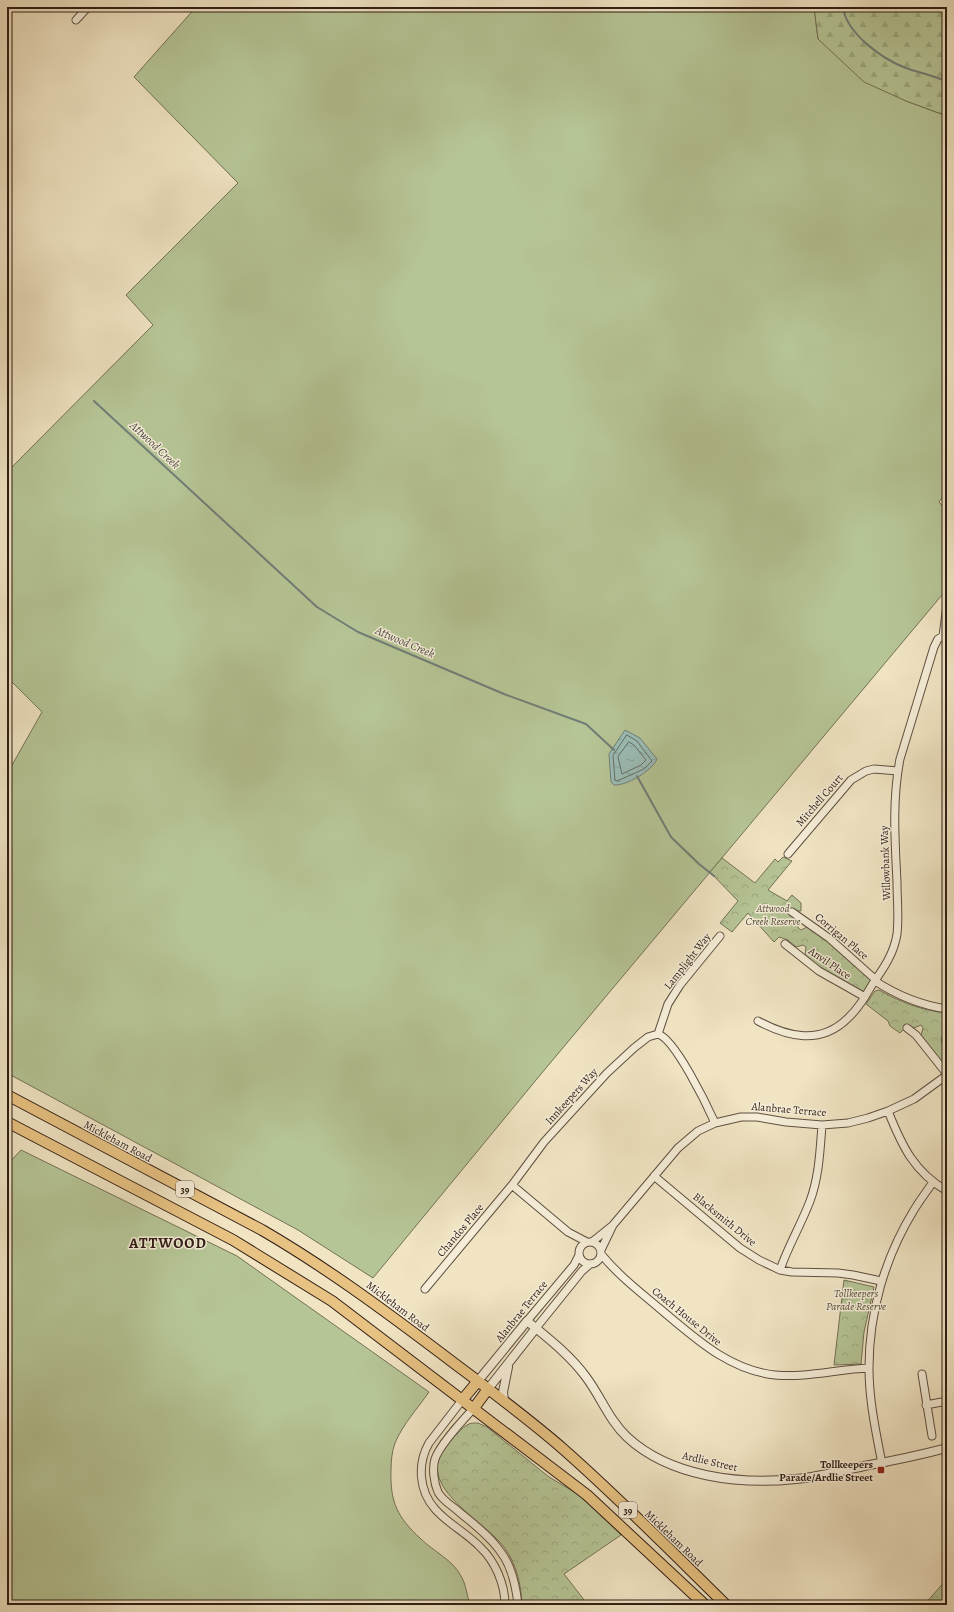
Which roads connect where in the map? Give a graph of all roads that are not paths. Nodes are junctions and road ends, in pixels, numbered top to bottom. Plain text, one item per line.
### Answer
1 (87, 7) edge
2 (76, 20) dead end
3 (947, 605) edge
4 (945, 636) edge
5 (898, 771) junction
6 (788, 854) dead end
7 (792, 912) dead end
8 (720, 936) dead end
9 (785, 944) dead end
10 (876, 980) junction
11 (865, 997) junction
12 (947, 1008) edge
13 (758, 1021) dead end
14 (907, 1028) dead end
15 (658, 1034) junction
16 (946, 1077) edge
17 (7, 1095) edge
18 (888, 1111) junction
19 (7, 1122) edge
20 (715, 1123) junction
21 (822, 1125) junction
22 (654, 1176) junction
23 (933, 1182) junction
24 (512, 1185) junction
25 (947, 1191) edge
26 (613, 1225) junction
27 (568, 1232) junction
28 (589, 1242) junction
29 (579, 1252) junction
30 (601, 1252) junction
31 (593, 1263) junction
32 (780, 1270) junction
33 (615, 1271) junction
34 (881, 1281) junction
35 (425, 1289) dead end
36 (527, 1321) junction
37 (536, 1328) junction
38 (509, 1363) junction
39 (869, 1368) junction
40 (922, 1374) dead end
41 (478, 1381) junction
42 (488, 1389) junction
43 (463, 1399) junction
44 (504, 1401) junction
45 (947, 1401) edge
46 (926, 1405) junction
47 (474, 1408) junction
48 (932, 1436) dead end
49 (947, 1448) edge
50 (882, 1464) junction
51 (505, 1605) edge
52 (518, 1605) edge
53 (705, 1605) edge
54 (726, 1605) edge

1 - 2 street
3 - 4 street, Willowbank Way
4 - 5 street, Willowbank Way
5 - 6 street, Mitchell Court
5 - 10 street, Willowbank Way
7 - 10 street, Corrigan Place
8 - 15 street, Lamplight Way
9 - 11 street, Anvil Place
10 - 11 street, Willowbank Way
10 - 12 street, Corrigan Place
11 - 13 street, Willowbank Way
14 - 16 street
15 - 20 street
15 - 24 street, Innkeepers Way
16 - 18 street, Alanbrae Terrace
17 - 41 main road, Mickleham Road / 39
18 - 21 street, Alanbrae Terrace
18 - 23 street
19 - 43 main road, 39
20 - 21 street, Alanbrae Terrace
20 - 22 street, Alanbrae Terrace
21 - 32 street
22 - 26 street, Alanbrae Terrace
22 - 32 street, Blacksmith Drive
23 - 25 street
23 - 34 street
24 - 27 street
24 - 35 street, Chandos Place
26 - 28 street, Alanbrae Terrace
26 - 30 street, Alanbrae Terrace
27 - 28 street
27 - 29 street
28 - 29 street
28 - 30 street
29 - 31 street
29 - 36 street, Alanbrae Terrace
30 - 31 street
30 - 33 street, Coach House Drive
31 - 33 street, Coach House Drive
31 - 37 street, Alanbrae Terrace
32 - 34 street, Blacksmith Drive
33 - 39 street, Coach House Drive
34 - 39 street
36 - 37 street, Ardlie Street
36 - 41 street, Alanbrae Terrace
37 - 38 street, Alanbrae Terrace
37 - 50 street, Ardlie Street
38 - 42 street, Alanbrae Terrace
38 - 44 street
39 - 50 street
40 - 46 street
41 - 42 main road, Mickleham Road / 39
41 - 43 main road
42 - 44 main road, Mickleham Road / 39
42 - 47 main road
43 - 47 main road, 39
43 - 51 street
44 - 54 main road, Mickleham Road / 39
45 - 46 street
46 - 48 street
47 - 52 street
47 - 53 main road, 39
49 - 50 street, Ardlie Street

